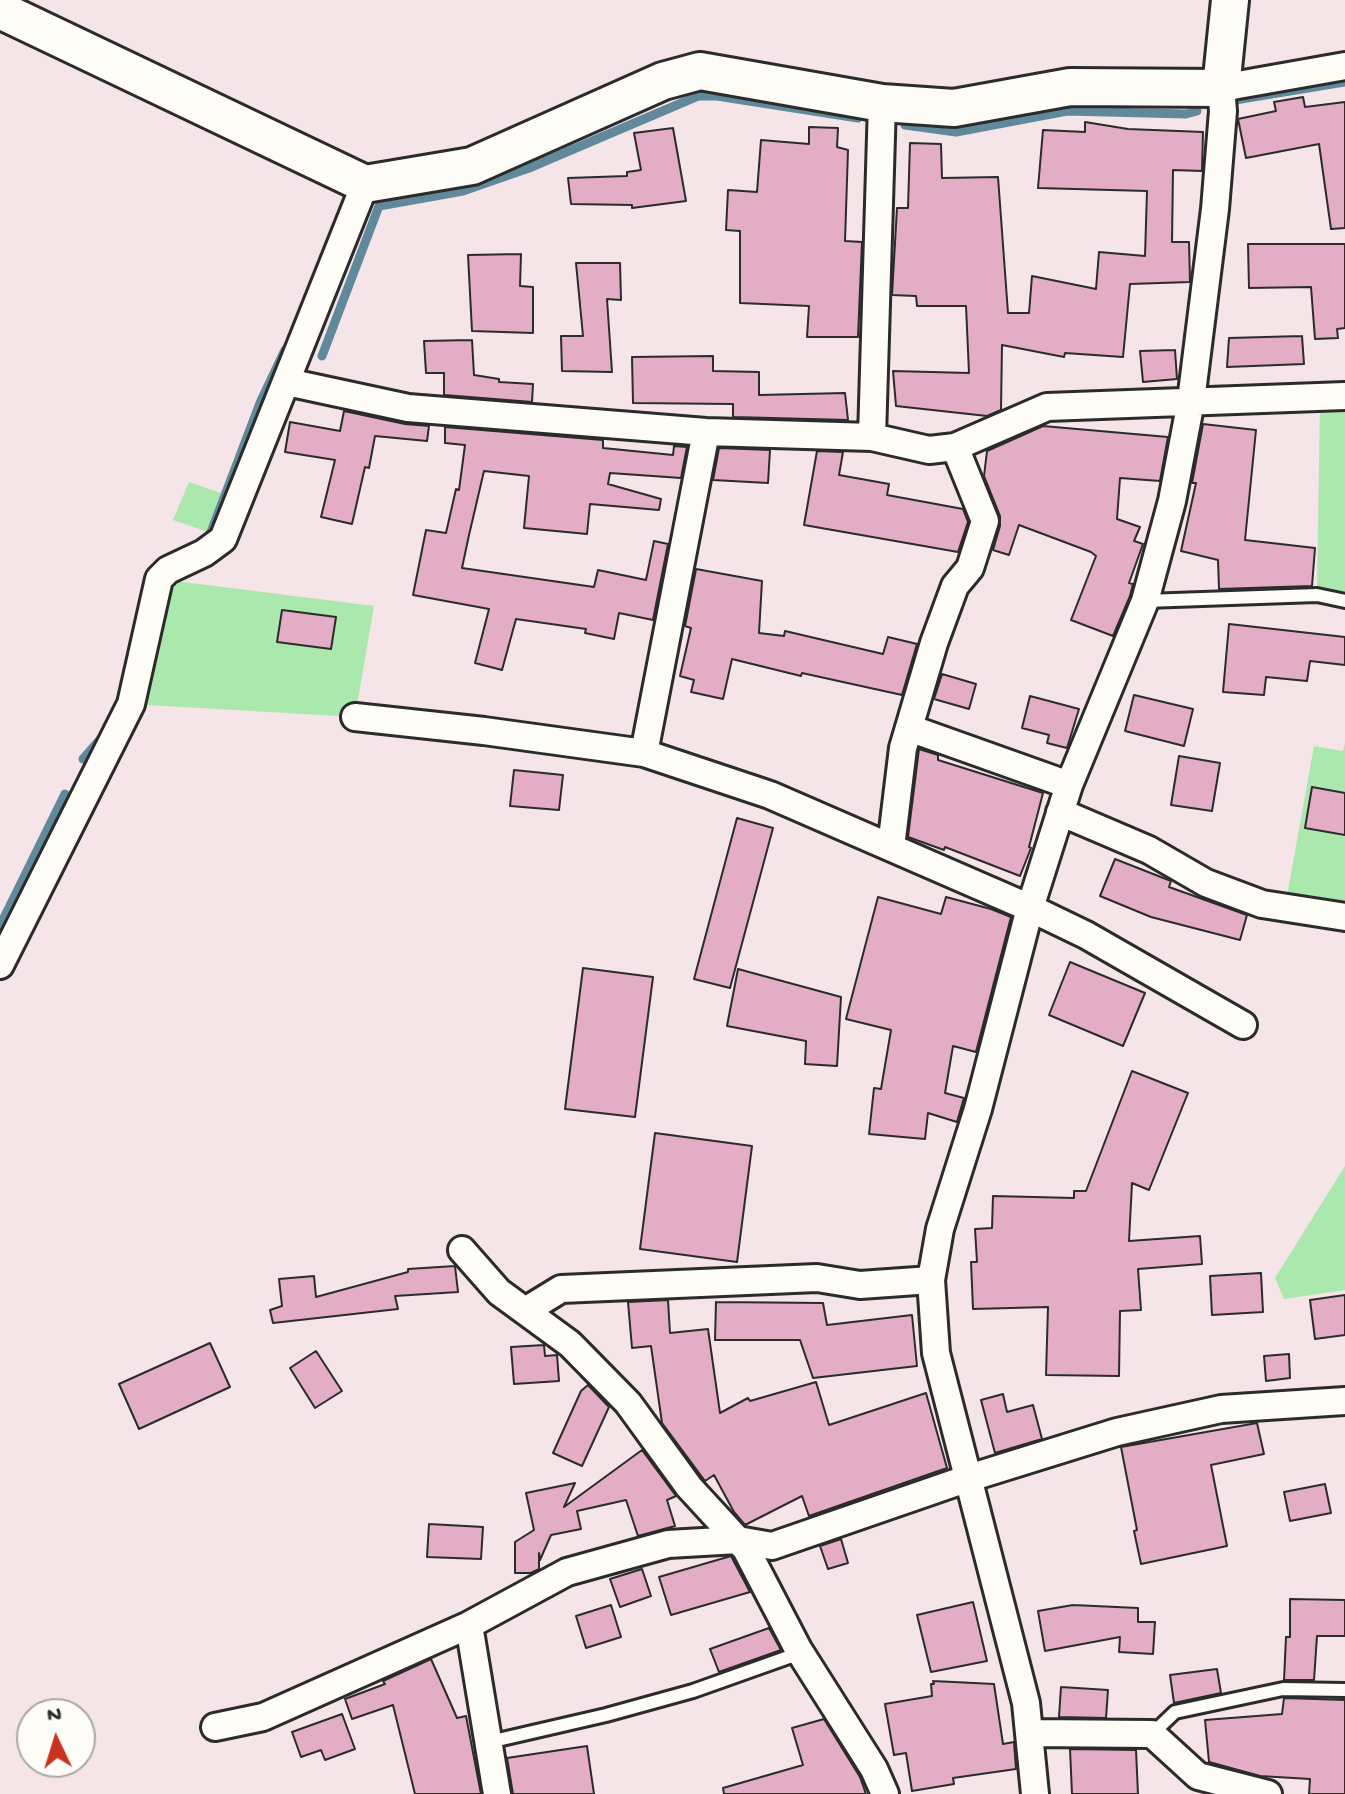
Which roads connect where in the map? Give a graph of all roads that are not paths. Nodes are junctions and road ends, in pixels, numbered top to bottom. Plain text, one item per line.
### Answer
1 (1230, 0) edge
2 (0, 10) edge
3 (1345, 66) edge
4 (1221, 88) junction
5 (882, 103) junction
6 (365, 184) junction
7 (287, 382) junction
8 (1345, 396) edge
9 (1191, 401) junction
10 (706, 432) junction
11 (872, 437) junction
12 (955, 447) junction
13 (1145, 601) junction
14 (1345, 601) edge
15 (355, 717) dead end
16 (909, 728) junction
17 (644, 753) junction
18 (1069, 785) junction
19 (1060, 812) junction
20 (891, 847) junction
21 (1030, 908) junction
22 (1345, 917) edge
23 (0, 965) edge
24 (1243, 1025) dead end
25 (462, 1250) dead end
26 (931, 1280) junction
27 (525, 1311) junction
28 (1345, 1401) edge
29 (969, 1478) junction
30 (738, 1540) junction
31 (469, 1625) junction
32 (800, 1653) junction
33 (1345, 1690) edge
34 (215, 1727) dead end
35 (1029, 1733) junction
36 (1152, 1734) junction
37 (489, 1742) junction
38 (497, 1794) edge
39 (885, 1794) edge
40 (1035, 1794) edge
41 (1268, 1794) edge

1 - 4 street
2 - 6 street
3 - 4 street
4 - 5 street
4 - 9 street
5 - 6 street
5 - 11 street
6 - 7 street
7 - 10 street
7 - 23 street
8 - 9 street
9 - 12 street
9 - 13 street
10 - 11 street
10 - 17 street
11 - 12 street
12 - 16 street
13 - 14 lane
13 - 18 street
15 - 17 street
16 - 18 street
16 - 20 street
17 - 20 street
18 - 19 street
19 - 21 street
19 - 22 street
20 - 21 street
21 - 24 street
21 - 26 street
25 - 27 street
26 - 27 street
26 - 29 street
27 - 30 street
28 - 29 street
29 - 30 street
29 - 35 street
30 - 31 street
30 - 32 street
31 - 34 street
31 - 37 street
32 - 37 lane
32 - 39 street
33 - 36 lane
35 - 36 street
35 - 40 street
36 - 41 street
37 - 38 street

